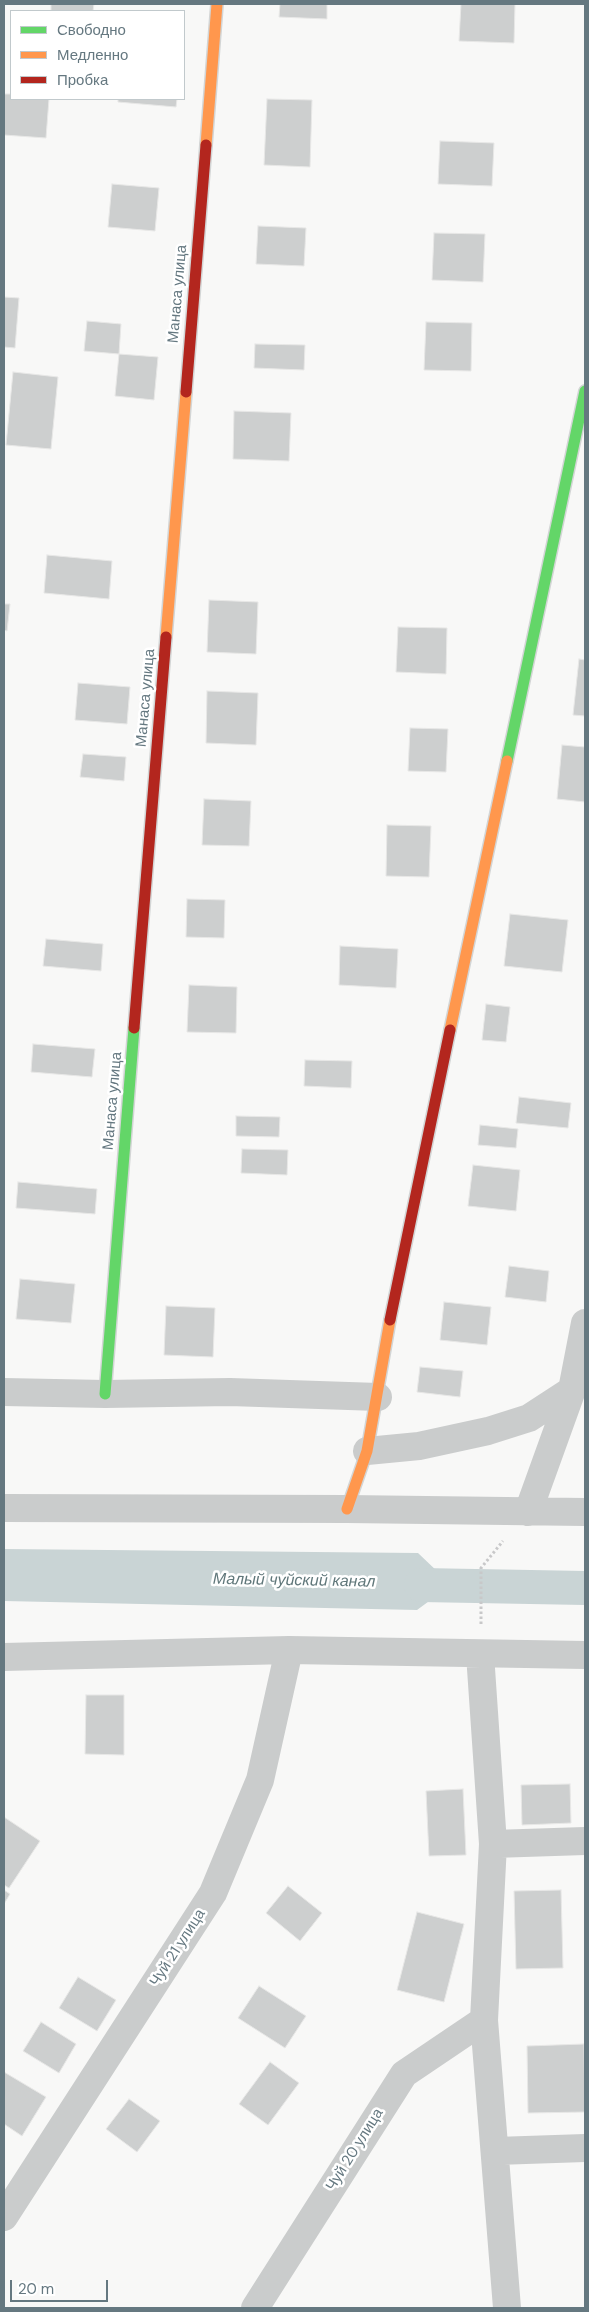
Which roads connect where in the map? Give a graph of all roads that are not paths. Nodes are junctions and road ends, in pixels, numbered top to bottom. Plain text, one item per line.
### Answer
1 (217, 4) edge
2 (585, 391) edge
3 (585, 1323) edge
4 (572, 1390) junction
5 (4, 1392) edge
6 (105, 1394) junction
7 (378, 1397) junction
8 (367, 1451) junction
9 (4, 1508) edge
10 (347, 1509) junction
11 (528, 1512) junction
12 (585, 1512) edge
13 (289, 1650) junction
14 (480, 1654) junction
15 (585, 1655) edge
16 (5, 1659) edge
17 (585, 1841) edge
18 (493, 1844) junction
19 (484, 2020) junction
20 (585, 2148) edge
21 (496, 2151) junction
22 (4, 2216) edge
23 (255, 2308) edge
24 (507, 2308) edge

1 - 6 street, Манаса улица
2 - 7 street
3 - 4 street
4 - 8 street
4 - 11 street
5 - 6 street
6 - 7 street
7 - 8 street
8 - 10 street
9 - 10 street
10 - 11 street
11 - 12 street
13 - 14 street
13 - 16 street
13 - 22 street, Чуй 21 улица
14 - 15 street
14 - 18 street
17 - 18 street
18 - 19 street
19 - 21 street
19 - 23 street, Чуй 20 улица
20 - 21 street
21 - 24 street

